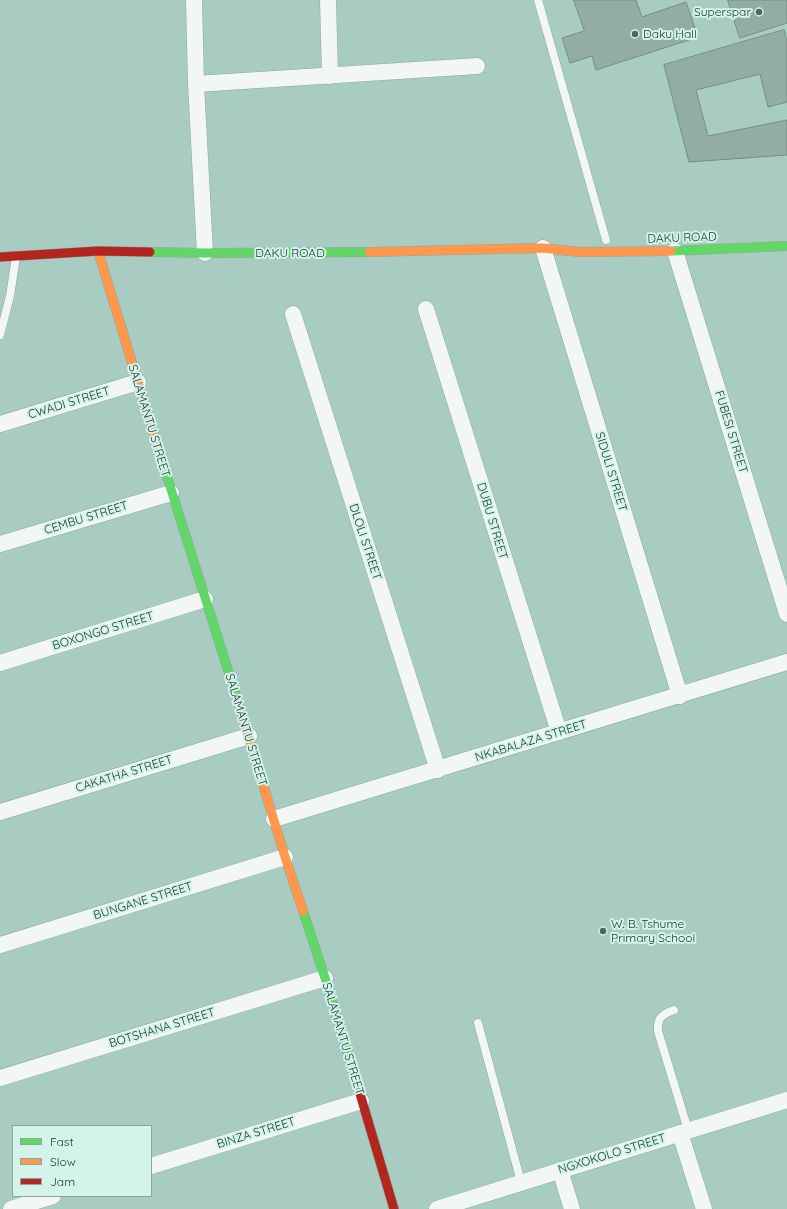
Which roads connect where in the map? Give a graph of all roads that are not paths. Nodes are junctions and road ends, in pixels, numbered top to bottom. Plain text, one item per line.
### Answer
1 (194, 0) edge
2 (328, 0) edge
3 (538, 0) edge
4 (477, 66) dead end
5 (330, 76) junction
6 (196, 84) junction
7 (609, 240) joint
8 (787, 246) edge
9 (543, 248) junction
10 (98, 251) junction
11 (675, 251) junction
12 (579, 252) junction
13 (205, 253) junction
14 (16, 256) junction
15 (0, 257) edge
16 (426, 309) dead end
17 (293, 314) dead end
18 (0, 334) edge
19 (138, 382) junction
20 (0, 424) edge
21 (171, 493) junction
22 (0, 544) edge
23 (205, 599) junction
24 (787, 614) edge
25 (787, 662) edge
26 (0, 663) edge
27 (680, 696) junction
28 (559, 732) junction
29 (249, 736) junction
30 (438, 770) junction
31 (0, 812) edge
32 (274, 819) junction
33 (285, 857) junction
34 (0, 945) edge
35 (325, 978) junction
36 (674, 1010) dead end
37 (478, 1022) dead end
38 (0, 1078) edge
39 (787, 1100) edge
40 (361, 1101) junction
41 (684, 1131) junction
42 (152, 1166) edge
43 (560, 1170) junction
44 (521, 1182) junction
45 (50, 1197) edge
46 (10, 1209) edge
47 (394, 1209) edge
48 (436, 1209) edge
49 (572, 1209) edge
50 (704, 1209) edge

1 - 6 street
2 - 5 street
3 - 7 lane
4 - 5 street
5 - 6 street
6 - 13 street
7 - 12 street
8 - 11 street, DAKU ROAD
9 - 12 street, DAKU ROAD
9 - 13 street, DAKU ROAD
9 - 27 street, SIDULI STREET
10 - 13 street, DAKU ROAD
10 - 14 street, DAKU ROAD
10 - 19 street, SALAMANTU STREET
11 - 12 street, DAKU ROAD
11 - 24 street, FUBESI STREET
14 - 15 street, DAKU ROAD
14 - 18 lane
16 - 28 street, DUBU STREET
17 - 30 street, DLOLI STREET
19 - 20 street, CWADI STREET
19 - 21 street, SALAMANTU STREET
21 - 22 street, CEMBU STREET
21 - 23 street, SALAMANTU STREET
23 - 26 street, BOXONGO STREET
23 - 29 street, SALAMANTU STREET
25 - 27 street, NKABALAZA STREET
27 - 28 street, NKABALAZA STREET
28 - 30 street, NKABALAZA STREET
29 - 31 street, CAKATHA STREET
29 - 32 street, SALAMANTU STREET
30 - 32 street, NKABALAZA STREET
32 - 33 street, SALAMANTU STREET
33 - 34 street, BUNGANE STREET
33 - 35 street, SALAMANTU STREET
35 - 38 street, BOTSHANA STREET
35 - 40 street, SALAMANTU STREET
36 - 41 lane
37 - 44 lane
39 - 41 street, NGXOKOLO STREET
40 - 42 street, BINZA STREET
40 - 47 street, SALAMANTU STREET
41 - 43 street, NGXOKOLO STREET
41 - 50 street
43 - 44 street, NGXOKOLO STREET
43 - 49 street
44 - 48 street, NGXOKOLO STREET
45 - 46 street

